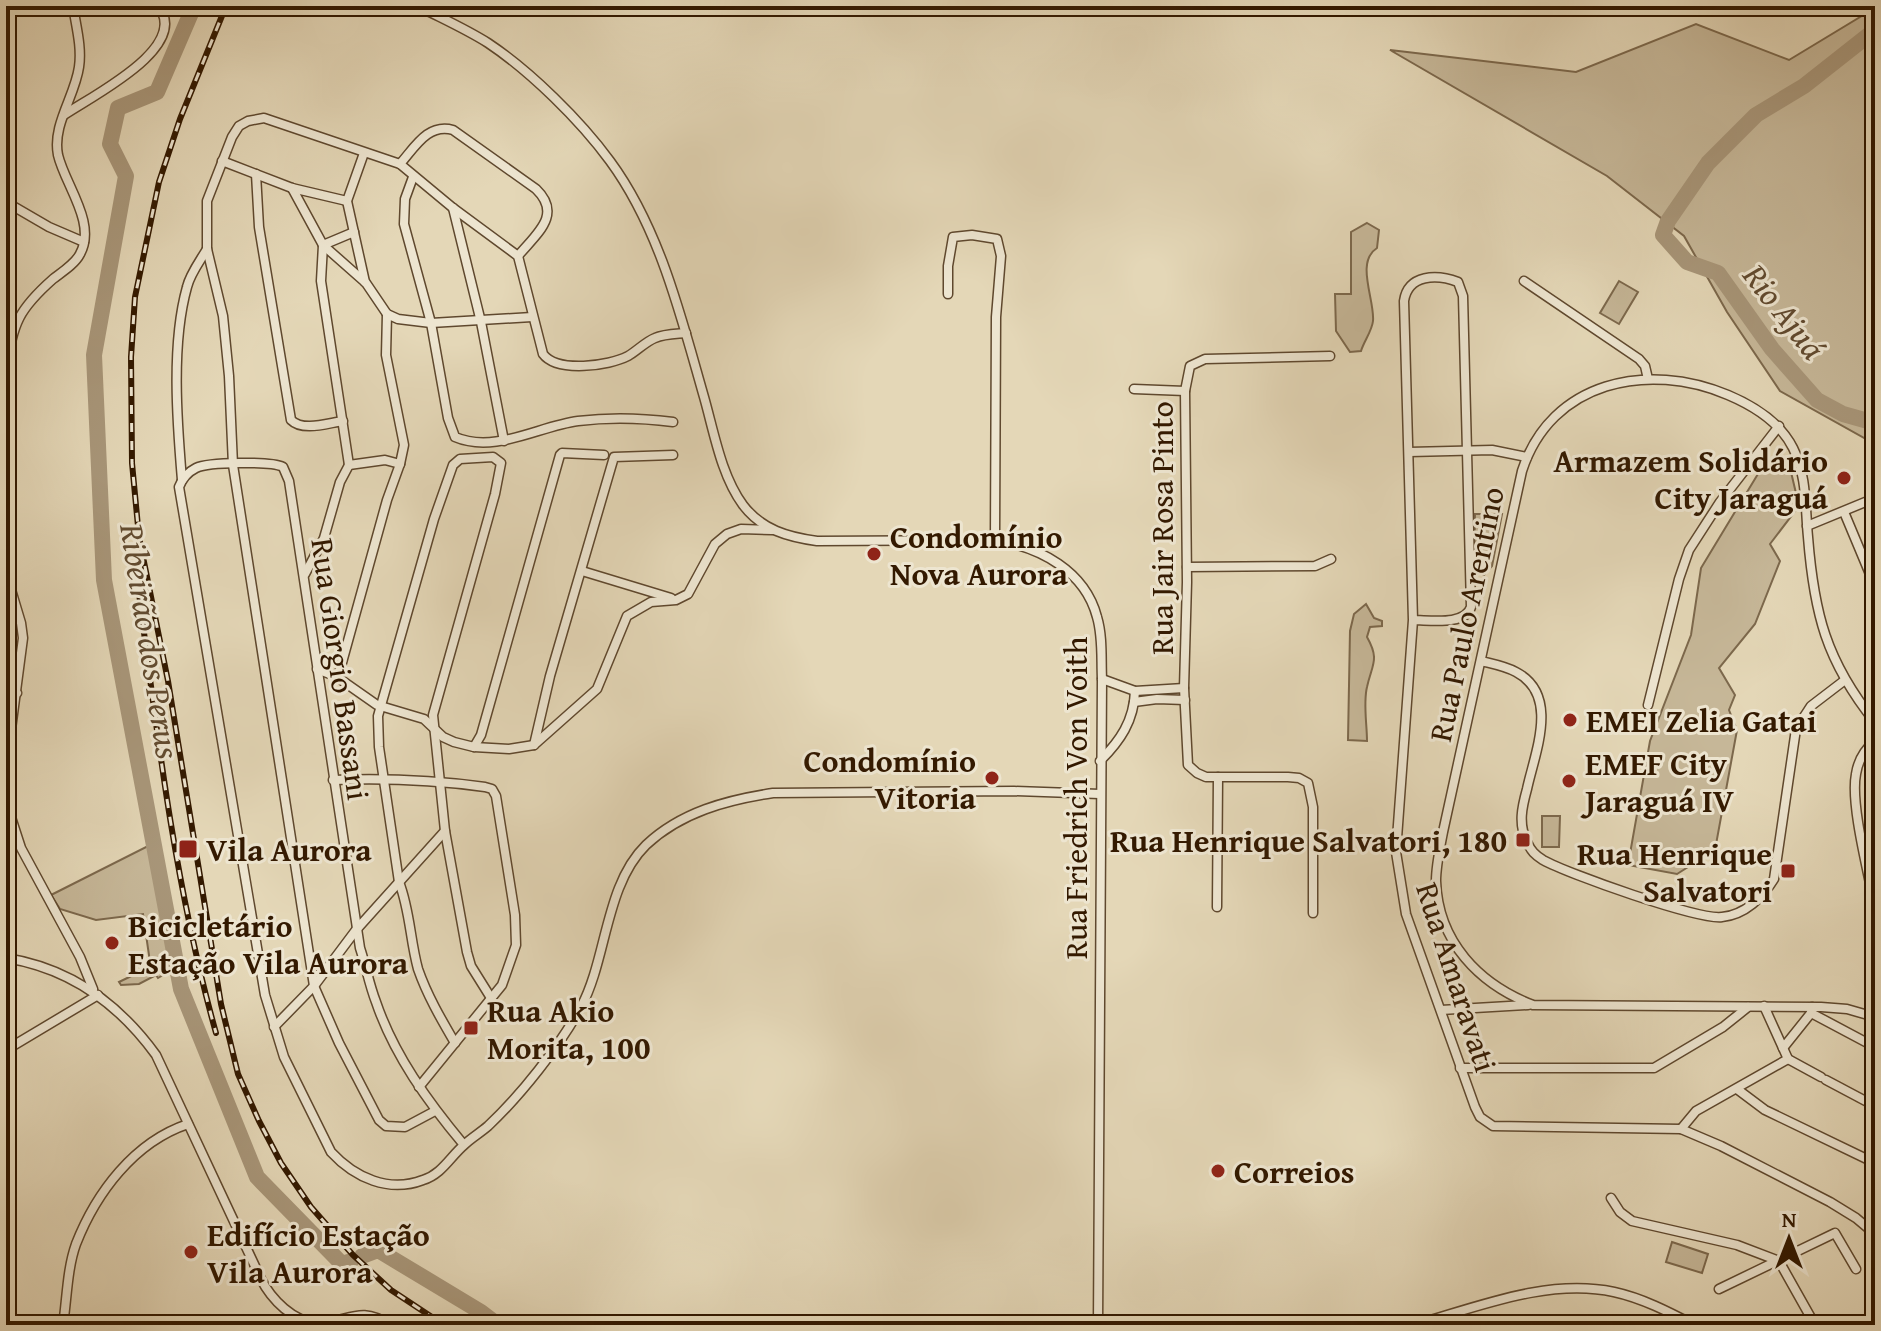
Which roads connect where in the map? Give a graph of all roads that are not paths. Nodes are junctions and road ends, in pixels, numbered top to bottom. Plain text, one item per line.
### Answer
1 (73, 6) edge
2 (158, 6) edge
3 (418, 6) edge
4 (6, 78) edge
5 (64, 115) junction
6 (364, 153) junction
7 (222, 161) junction
8 (400, 164) junction
9 (256, 174) junction
10 (413, 177) junction
11 (292, 188) junction
12 (347, 201) junction
13 (6, 202) edge
14 (453, 208) junction
15 (354, 232) junction
16 (84, 242) junction
17 (323, 245) junction
18 (207, 249) junction
19 (518, 256) junction
20 (1524, 281) dead end
21 (366, 283) junction
22 (948, 294) dead end
23 (387, 314) junction
24 (532, 317) junction
25 (481, 322) junction
26 (431, 323) junction
27 (686, 333) junction
28 (1330, 356) dead end
29 (6, 368) edge
30 (1648, 379) junction
31 (1134, 389) dead end
32 (1185, 391) junction
33 (343, 421) junction
34 (673, 422) dead end
35 (1779, 426) junction
36 (504, 441) junction
37 (1467, 450) junction
38 (1409, 452) junction
39 (604, 455) dead end
40 (673, 455) dead end
41 (1527, 457) junction
42 (400, 464) junction
43 (233, 465) junction
44 (349, 465) junction
45 (182, 480) junction
46 (1875, 498) edge
47 (1844, 512) junction
48 (1807, 526) junction
49 (772, 530) junction
50 (995, 540) junction
51 (1331, 559) dead end
52 (1187, 567) junction
53 (582, 571) junction
54 (6, 573) edge
55 (304, 575) junction
56 (1875, 586) edge
57 (676, 600) junction
58 (1413, 620) junction
59 (1481, 661) junction
60 (317, 669) junction
61 (338, 677) junction
62 (1102, 679) junction
63 (1845, 680) junction
64 (6, 686) edge
65 (1184, 688) junction
66 (1135, 691) junction
67 (17, 693) junction
68 (1185, 700) junction
69 (1134, 702) junction
70 (1648, 705) dead end
71 (381, 706) junction
72 (1875, 722) edge
73 (433, 729) junction
74 (8, 739) edge
75 (1875, 741) edge
76 (534, 745) junction
77 (474, 747) junction
78 (1100, 761) junction
79 (1218, 777) junction
80 (384, 778) junction
81 (333, 780) junction
82 (439, 781) junction
83 (1100, 794) junction
84 (445, 831) junction
85 (399, 882) junction
86 (1217, 907) dead end
87 (1875, 907) edge
88 (1313, 913) dead end
89 (356, 930) junction
90 (6, 958) edge
91 (314, 986) junction
92 (95, 992) junction
93 (491, 998) junction
94 (1533, 1005) junction
95 (1749, 1006) junction
96 (1764, 1006) junction
97 (1441, 1010) junction
98 (1812, 1010) junction
99 (1875, 1017) edge
100 (274, 1027) junction
101 (455, 1043) junction
102 (1875, 1047) edge
103 (1783, 1048) junction
104 (6, 1050) edge
105 (1788, 1059) junction
106 (1460, 1068) junction
107 (419, 1087) junction
108 (1737, 1089) junction
109 (1875, 1106) edge
110 (435, 1111) junction
111 (188, 1124) junction
112 (1681, 1129) junction
113 (464, 1145) junction
114 (1875, 1163) edge
115 (1611, 1198) dead end
116 (1873, 1230) edge
117 (1779, 1261) junction
118 (1856, 1269) dead end
119 (1719, 1289) dead end
120 (63, 1325) edge
121 (390, 1325) edge
122 (1098, 1325) edge
123 (1414, 1325) edge
124 (1694, 1325) edge
125 (1815, 1325) edge

1 - 5 street
2 - 5 street
3 - 27 street, Rua Friedrich Von Voith
4 - 13 street
5 - 16 street
6 - 7 street
6 - 8 street
6 - 12 street
7 - 9 street
7 - 18 street
8 - 10 street
8 - 19 street
9 - 11 street
9 - 33 street
10 - 14 street
10 - 26 street
11 - 12 street
11 - 17 street
12 - 15 street
13 - 16 street
14 - 19 street
14 - 25 street
15 - 17 street
15 - 21 street
16 - 29 street
17 - 21 street
17 - 33 street
18 - 43 street
18 - 45 street
19 - 24 street
20 - 30 street
21 - 23 street
22 - 50 street
23 - 26 street
23 - 42 street
24 - 25 street
24 - 27 street
25 - 26 street
25 - 36 street
26 - 36 street
27 - 49 street, Rua Friedrich Von Voith
28 - 32 street, Rua Jair Rosa Pinto
30 - 35 street, Rua Paulo Arentino
30 - 41 street, Rua Paulo Arentino
31 - 32 street
32 - 52 street, Rua Jair Rosa Pinto
33 - 44 street
34 - 36 street
35 - 48 street, Rua Paulo Arentino
35 - 70 street
37 - 38 street
37 - 38 street, Rua Amaravati
37 - 41 street
37 - 58 street
38 - 58 street, Rua Amaravati
39 - 77 street
40 - 53 street
41 - 59 street, Rua Paulo Arentino
42 - 44 street
42 - 61 street
43 - 45 street
43 - 55 street, Rua Giorgio Bassani
43 - 91 street
44 - 55 street
45 - 100 street
46 - 47 street
47 - 48 street
47 - 56 street
48 - 63 street, Rua Paulo Arentino
49 - 50 street, Rua Friedrich Von Voith
49 - 57 street
50 - 62 street, Rua Friedrich Von Voith
51 - 52 street
52 - 65 street, Rua Jair Rosa Pinto
53 - 57 street
53 - 76 street
54 - 67 street
55 - 60 street, Rua Giorgio Bassani
57 - 76 street
58 - 97 street, Rua Amaravati
59 - 63 street
59 - 94 street, Rua Paulo Arentino
60 - 61 street
60 - 81 street, Rua Giorgio Bassani
61 - 71 street
62 - 66 street
62 - 78 street, Rua Friedrich Von Voith
63 - 72 street, Rua Paulo Arentino
64 - 67 street
65 - 66 street
65 - 68 street, Rua Jair Rosa Pinto
66 - 69 street
67 - 74 street
68 - 69 street
68 - 79 street, Rua Jair Rosa Pinto
69 - 78 street
71 - 73 street
71 - 73 street
71 - 80 street
73 - 77 street
73 - 82 street
74 - 92 street
75 - 87 street
76 - 77 street
78 - 83 street, Rua Friedrich Von Voith
79 - 86 street
79 - 88 street
80 - 81 street
80 - 82 street
80 - 85 street
81 - 89 street, Rua Giorgio Bassani
82 - 84 street
82 - 93 street
83 - 113 street
83 - 122 street, Rua Friedrich Von Voith
84 - 85 street
84 - 93 street
85 - 89 street
85 - 101 street
89 - 91 street
89 - 107 street, Rua Giorgio Bassani
90 - 92 street
91 - 100 street
91 - 110 street
92 - 104 street
92 - 111 street
93 - 101 street
94 - 95 street, Rua Paulo Arentino
94 - 97 street
95 - 96 street, Rua Paulo Arentino
95 - 106 street
96 - 98 street, Rua Paulo Arentino
96 - 103 street
97 - 106 street, Rua Amaravati
98 - 99 street, Rua Paulo Arentino
98 - 102 street
98 - 103 street
100 - 113 street
101 - 107 street
103 - 105 street
105 - 108 street
105 - 109 street
106 - 112 street, Rua Amaravati
107 - 110 street, Rua Giorgio Bassani
108 - 112 street
108 - 114 street
110 - 113 street, Rua Giorgio Bassani
111 - 120 street
111 - 121 street
112 - 116 street, Rua Amaravati
115 - 117 street
117 - 118 street
117 - 119 street
117 - 125 street
123 - 124 street

